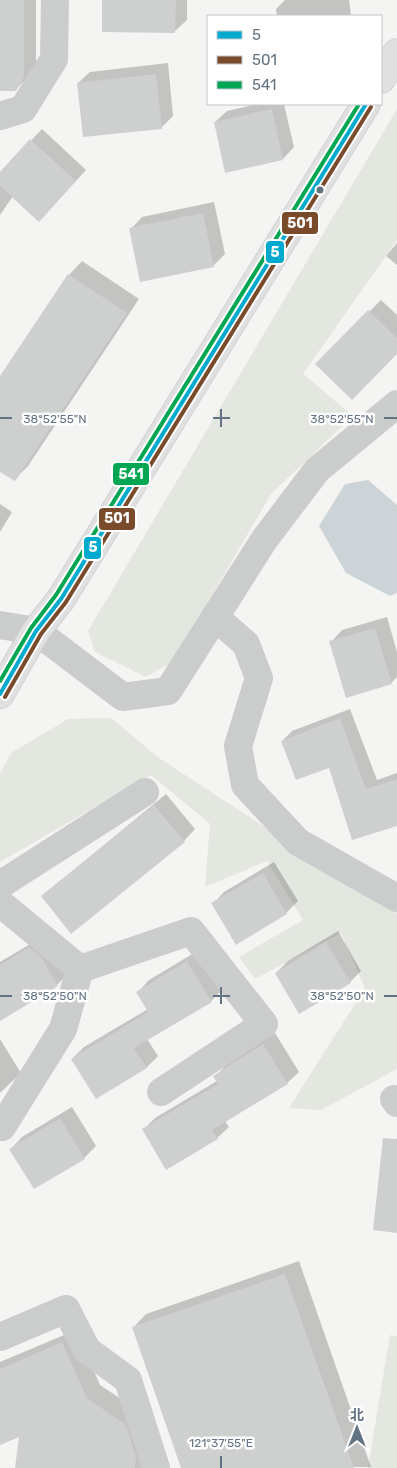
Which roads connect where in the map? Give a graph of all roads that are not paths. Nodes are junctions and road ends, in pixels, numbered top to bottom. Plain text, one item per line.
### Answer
1 (55, 0) edge
2 (397, 53) edge
3 (382, 77) edge
4 (365, 105) edge
5 (0, 116) edge
6 (397, 404) edge
7 (215, 618) junction
8 (0, 625) edge
9 (36, 631) junction
10 (0, 694) edge
11 (145, 792) dead end
12 (0, 885) edge
13 (397, 898) edge
14 (0, 903) edge
15 (80, 969) junction
16 (162, 1092) dead end
17 (2, 1127) dead end
18 (0, 1337) edge
19 (156, 1468) edge

1 - 5 lane
2 - 3 main road
4 - 9 main road
6 - 7 lane
7 - 9 lane
7 - 13 lane
8 - 9 lane
9 - 10 main road
11 - 12 lane
14 - 15 lane
15 - 16 lane
15 - 17 lane
18 - 19 lane

